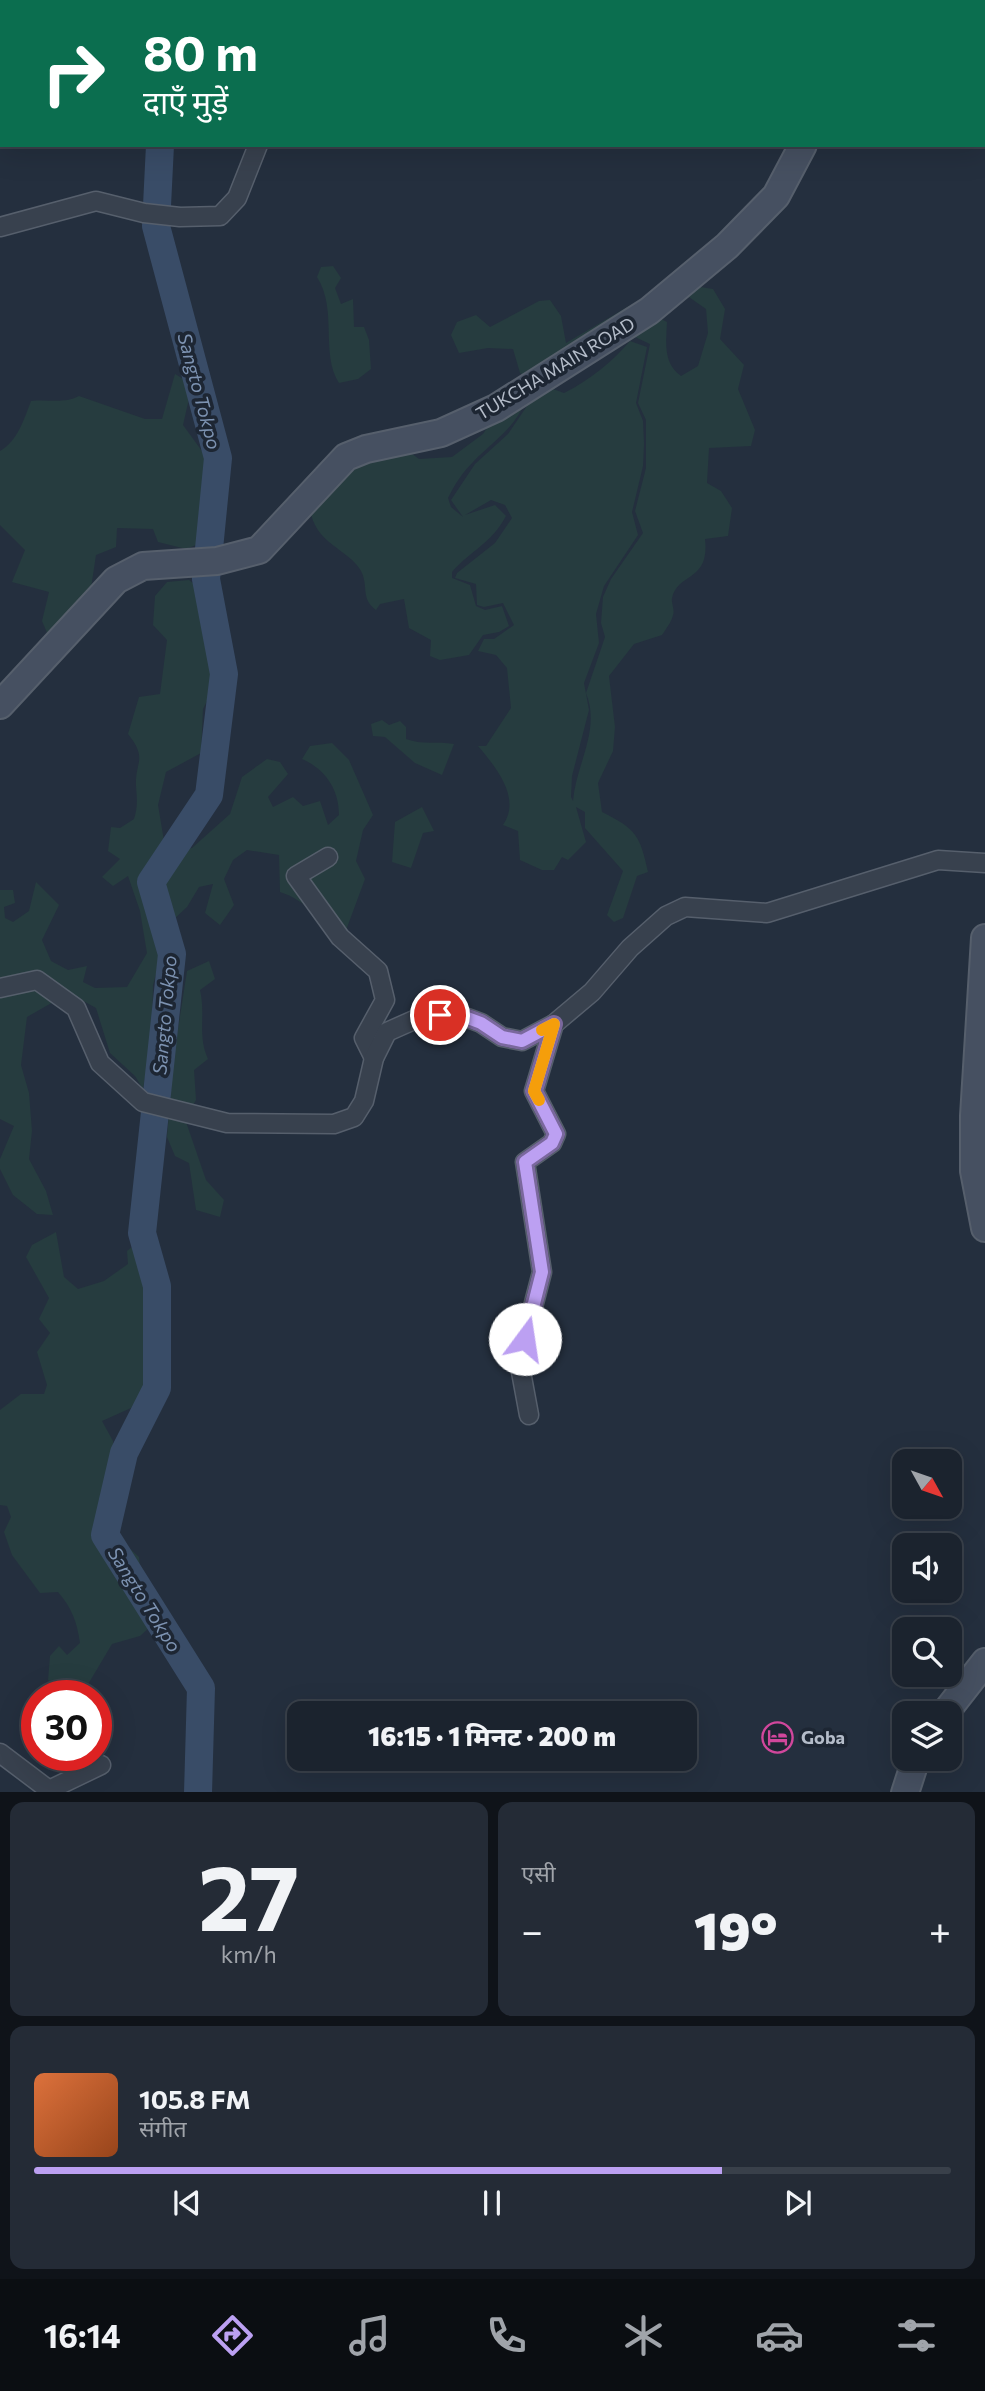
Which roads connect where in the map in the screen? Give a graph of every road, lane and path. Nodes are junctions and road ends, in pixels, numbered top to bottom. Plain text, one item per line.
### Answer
1 (257, 147) edge
2 (802, 147) edge
3 (0, 226) edge
4 (0, 705) edge
5 (328, 857) dead end
6 (985, 863) edge
7 (985, 938) edge
8 (0, 988) edge
9 (554, 1024) junction
10 (374, 1058) junction
11 (985, 1228) edge
12 (529, 1415) dead end
13 (985, 1661) edge
14 (954, 1701) edge
15 (0, 1753) edge
16 (21, 1769) edge
17 (24, 1771) edge
18 (89, 1771) edge
19 (912, 1771) edge
20 (905, 1792) edge

1 - 3 street
2 - 4 street, TUKCHA MAIN ROAD
5 - 10 street
6 - 9 street
7 - 11 street
8 - 10 street
9 - 10 street
9 - 12 street
13 - 14 street
15 - 16 street
17 - 18 street
19 - 20 street

